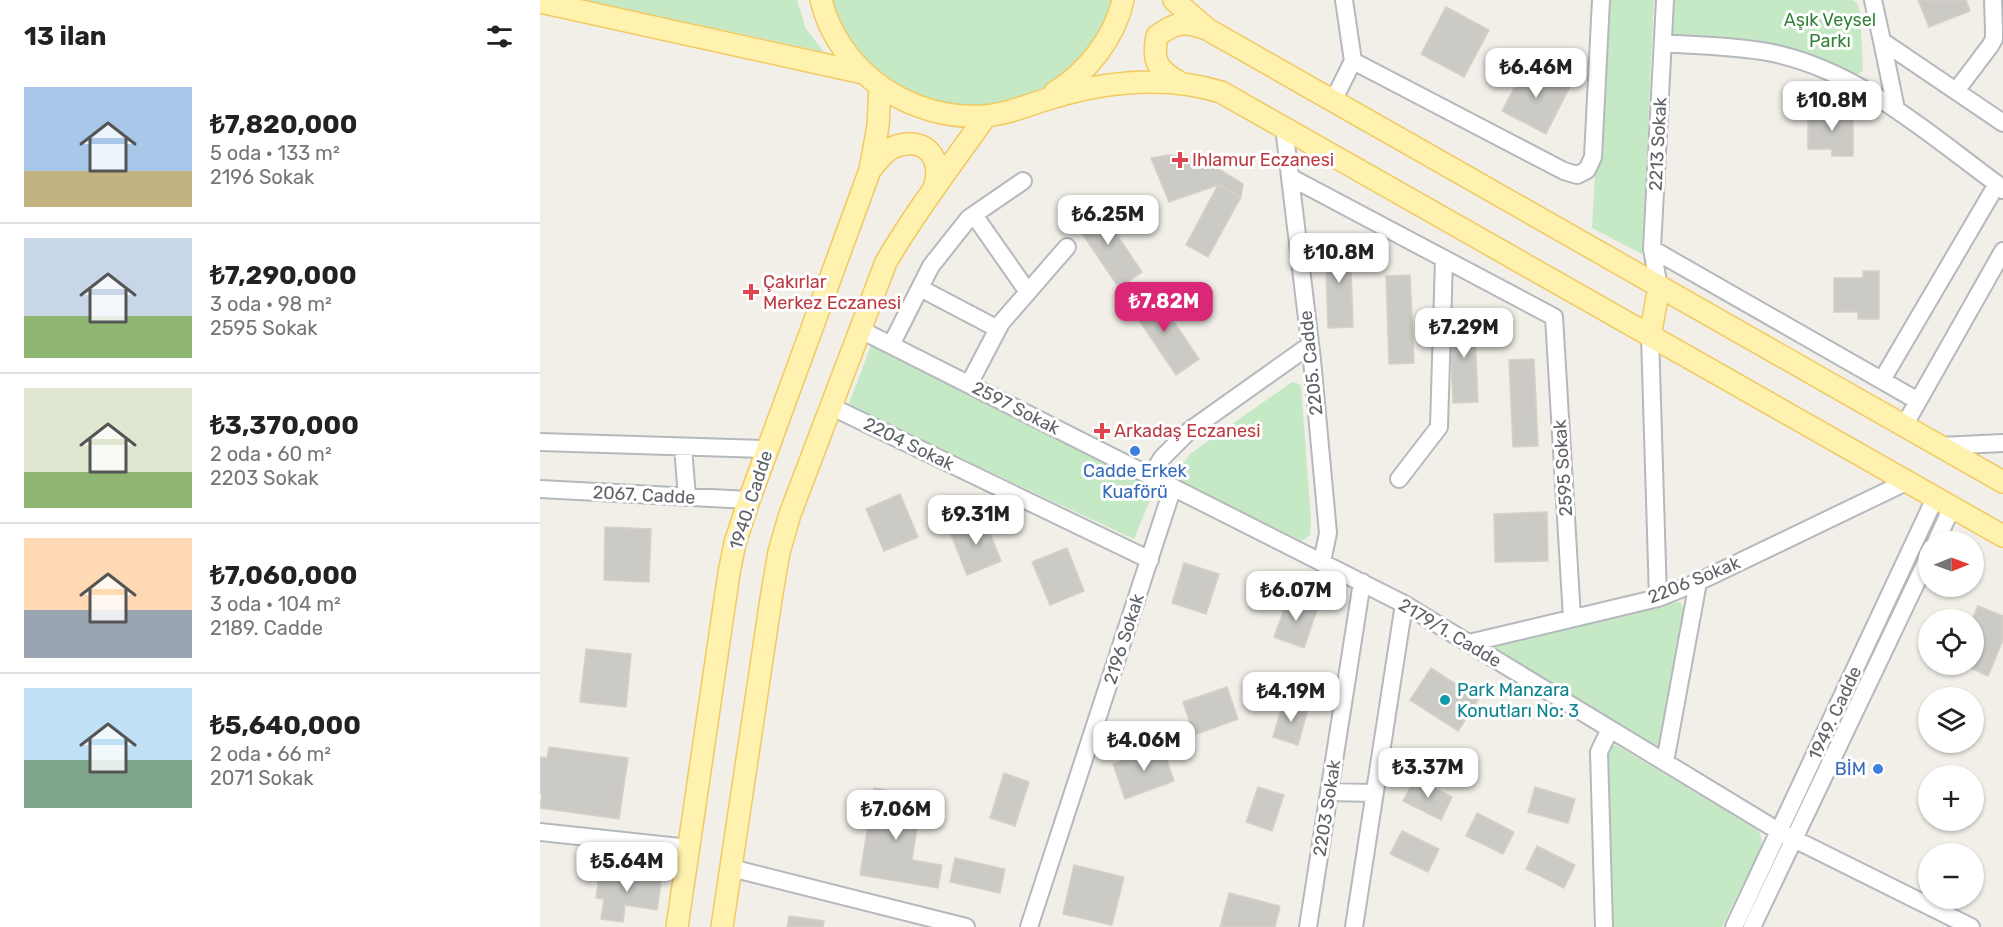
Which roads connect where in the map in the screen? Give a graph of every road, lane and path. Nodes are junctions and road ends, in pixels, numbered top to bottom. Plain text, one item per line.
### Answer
1 (821, 0) edge
2 (1123, 0) edge
3 (1174, 0) edge
4 (1344, 0) edge
5 (1601, 0) edge
6 (1665, 0) edge
7 (1873, 0) edge
8 (1993, 0) edge
9 (540, 2) edge
10 (1207, 29) junction
11 (1882, 41) junction
12 (1663, 43) junction
13 (1353, 61) junction
14 (863, 73) junction
15 (1179, 82) junction
16 (880, 87) junction
17 (1956, 91) junction
18 (1039, 101) junction
19 (1333, 101) junction
20 (1896, 109) junction
21 (986, 116) junction
22 (2003, 123) edge
23 (1284, 127) junction
24 (870, 170) junction
25 (1290, 177) junction
26 (1023, 181) dead end
27 (2000, 187) edge
28 (928, 200) junction
29 (974, 215) junction
30 (1067, 247) dead end
31 (1652, 249) junction
32 (2003, 251) edge
33 (1444, 259) junction
34 (1659, 286) junction
35 (920, 288) junction
36 (1028, 292) junction
37 (998, 328) junction
38 (859, 329) junction
39 (1650, 336) junction
40 (891, 345) junction
41 (1310, 345) junction
42 (1882, 380) junction
43 (969, 384) junction
44 (1918, 401) junction
45 (830, 406) junction
46 (1904, 426) junction
47 (540, 442) edge
48 (2003, 443) edge
49 (1940, 446) junction
50 (683, 447) junction
51 (767, 449) junction
52 (1151, 476) junction
53 (1399, 479) dead end
54 (1906, 482) junction
55 (2003, 482) edge
56 (1173, 487) junction
57 (540, 489) edge
58 (687, 497) junction
59 (749, 500) junction
60 (1944, 503) junction
61 (1938, 531) edge
62 (2003, 536) edge
63 (1150, 560) junction
64 (1322, 562) junction
65 (1918, 578) edge
66 (1362, 582) junction
67 (1698, 582) junction
68 (1658, 598) junction
69 (1404, 604) junction
70 (1572, 618) junction
71 (1469, 643) junction
72 (1610, 729) junction
73 (1665, 762) junction
74 (1329, 792) junction
75 (1374, 793) junction
76 (540, 832) edge
77 (1787, 835) junction
78 (689, 848) junction
79 (731, 868) junction
80 (677, 927) edge
81 (722, 927) edge
82 (966, 927) edge
83 (1029, 927) edge
84 (1308, 927) edge
85 (1354, 927) edge
86 (1604, 927) edge
87 (1734, 927) edge
88 (1752, 927) edge
89 (1971, 927) edge

1 - 14 main road
2 - 18 main road
3 - 10 main road
4 - 13 street
5 - 13 street
6 - 12 street, 2213 Sokak
7 - 11 street
8 - 17 street
9 - 14 main road
10 - 15 main road
10 - 19 main road
11 - 17 street
11 - 20 street
12 - 20 street
12 - 31 street, 2213 Sokak
13 - 19 street
14 - 16 main road
15 - 18 main road
15 - 23 main road
16 - 21 main road
16 - 24 main road, 1940. Cadde
17 - 22 street
18 - 21 main road
19 - 34 main road
20 - 27 street
21 - 28 main road
23 - 25 street, 2205. Cadde
23 - 39 main road
24 - 28 main road
24 - 51 main road, 1940. Cadde
25 - 33 street
25 - 41 street, 2205. Cadde
26 - 29 street
27 - 42 street
28 - 38 main road
29 - 35 street
29 - 36 street
30 - 36 street
31 - 34 street, 2213 Sokak
31 - 42 street
32 - 44 street
33 - 53 street
33 - 70 street, 2595 Sokak
34 - 39 main road
34 - 46 main road
35 - 37 street
35 - 40 street
36 - 37 street
37 - 43 street
38 - 40 street, 2597 Sokak
38 - 45 main road
39 - 54 main road
39 - 68 street
40 - 43 street, 2597 Sokak
41 - 52 street
41 - 64 street, 2205. Cadde
42 - 44 street
43 - 52 street, 2597 Sokak
44 - 46 street
45 - 63 street, 2204 Sokak
45 - 79 main road
46 - 49 main road
47 - 50 street
48 - 49 street
49 - 55 main road
50 - 51 street
50 - 58 street
51 - 59 main road, 1940. Cadde
52 - 56 street, 2597 Sokak
54 - 60 main road
54 - 67 street, 2206 Sokak
56 - 63 street, 2196 Sokak
56 - 64 street, 2179/1. Cadde
57 - 58 street, 2067. Cadde
58 - 59 street, 2067. Cadde
59 - 78 main road, 1940. Cadde
60 - 61 street
60 - 62 main road
60 - 77 street, 1949. Cadde
63 - 83 street, 2196 Sokak
64 - 66 street, 2179/1. Cadde
65 - 77 street, 1949. Cadde
66 - 69 street, 2179/1. Cadde
66 - 74 street, 2203 Sokak
67 - 68 street, 2206 Sokak
67 - 73 street
68 - 70 street, 2206 Sokak
69 - 71 street, 2179/1. Cadde
69 - 75 street
70 - 71 street, 2206 Sokak
71 - 72 street, 2179/1. Cadde
72 - 73 street, 2179/1. Cadde
72 - 86 street
73 - 77 street, 2179/1. Cadde
74 - 75 street
74 - 84 street, 2203 Sokak
75 - 85 street
76 - 78 street
77 - 87 street, 1949. Cadde
77 - 88 street, 1949. Cadde
77 - 89 street, 2179/1. Cadde
78 - 80 main road, 1940. Cadde
79 - 81 main road
79 - 82 street

